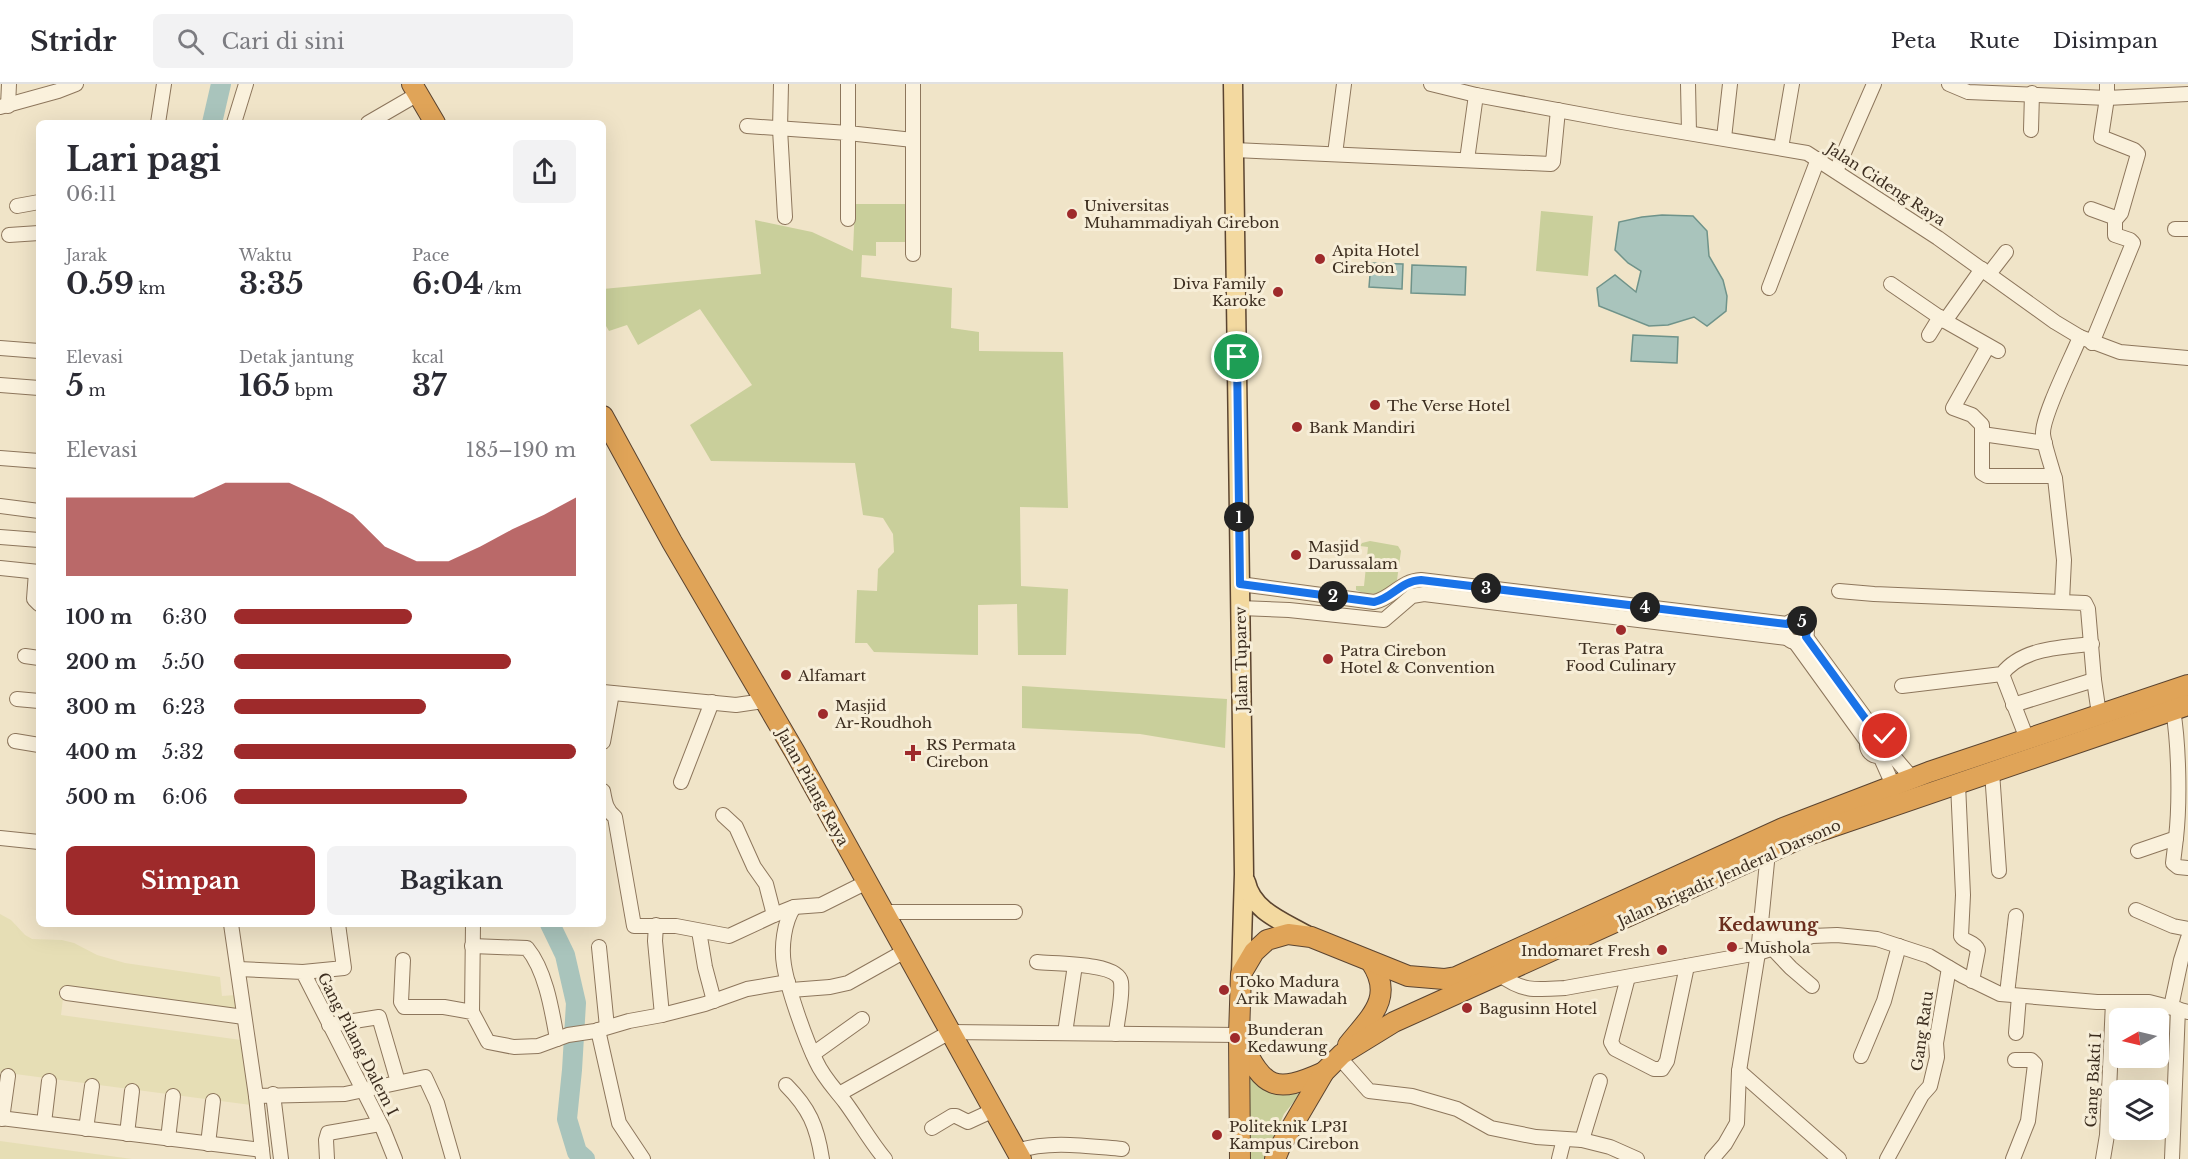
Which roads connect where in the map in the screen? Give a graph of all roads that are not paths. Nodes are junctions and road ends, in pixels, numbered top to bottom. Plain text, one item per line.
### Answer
1 (9, 84) edge
2 (76, 84) edge
3 (164, 84) edge
4 (246, 84) edge
5 (781, 84) edge
6 (849, 84) edge
7 (913, 84) edge
8 (1233, 84) edge
9 (1344, 84) edge
10 (1688, 84) edge
11 (1730, 84) edge
12 (1792, 84) edge
13 (1874, 84) edge
14 (1949, 84) edge
15 (1436, 85) edge
16 (58, 88) edge
17 (1968, 88) edge
18 (2016, 88) edge
19 (415, 89) edge
20 (2065, 90) edge
21 (2154, 90) edge
22 (2108, 91) edge
23 (2032, 93) junction
24 (2188, 94) edge
25 (1476, 95) junction
26 (4, 107) edge
27 (1558, 110) junction
28 (158, 120) edge
29 (235, 120) edge
30 (372, 120) edge
31 (433, 120) edge
32 (747, 126) dead end
33 (780, 129) junction
34 (2031, 130) dead end
35 (1689, 132) junction
36 (848, 133) junction
37 (1724, 138) junction
38 (914, 140) junction
39 (1781, 148) junction
40 (1235, 150) junction
41 (1335, 154) junction
42 (1818, 159) junction
43 (1467, 160) junction
44 (1836, 171) junction
45 (36, 203) edge
46 (16, 206) dead end
47 (2091, 209) dead end
48 (785, 217) dead end
49 (848, 219) dead end
50 (2115, 220) junction
51 (36, 233) edge
52 (9, 235) dead end
53 (2006, 252) dead end
54 (913, 254) dead end
55 (1986, 271) junction
56 (1892, 284) dead end
57 (1769, 288) dead end
58 (1942, 319) junction
59 (1929, 335) dead end
60 (2086, 340) junction
61 (0, 348) edge
62 (36, 351) edge
63 (2188, 358) edge
64 (0, 386) edge
65 (36, 388) edge
66 (606, 421) edge
67 (1982, 434) junction
68 (2045, 443) junction
69 (0, 458) edge
70 (36, 461) edge
71 (2054, 476) junction
72 (0, 506) edge
73 (36, 511) edge
74 (0, 537) edge
75 (36, 540) edge
76 (0, 568) edge
77 (36, 572) edge
78 (36, 586) edge
79 (1256, 586) junction
80 (1839, 591) dead end
81 (1513, 598) junction
82 (36, 601) edge
83 (2062, 601) junction
84 (1256, 608) junction
85 (2092, 644) junction
86 (2002, 674) junction
87 (2094, 680) junction
88 (2188, 685) edge
89 (1902, 686) dead end
90 (608, 692) edge
91 (17, 699) dead end
92 (36, 701) edge
93 (764, 701) junction
94 (712, 702) junction
95 (2013, 705) junction
96 (2180, 708) edge
97 (606, 712) edge
98 (2099, 714) junction
99 (2027, 739) junction
100 (15, 741) dead end
101 (36, 744) edge
102 (1884, 753) junction
103 (1992, 772) junction
104 (1912, 778) junction
105 (681, 782) dead end
106 (1958, 784) junction
107 (1893, 785) junction
108 (606, 806) edge
109 (723, 815) dead end
110 (1786, 836) junction
111 (0, 838) edge
112 (2176, 838) junction
113 (36, 843) edge
114 (2138, 851) dead end
115 (1768, 852) junction
116 (2188, 868) edge
117 (1999, 871) dead end
118 (1244, 874) junction
119 (867, 882) junction
120 (1673, 887) junction
121 (794, 908) junction
122 (2136, 910) dead end
123 (884, 912) junction
124 (1015, 912) dead end
125 (774, 915) junction
126 (2016, 916) dead end
127 (656, 925) junction
128 (232, 927) edge
129 (338, 927) edge
130 (473, 927) edge
131 (1583, 928) junction
132 (2188, 929) edge
133 (699, 931) junction
134 (1761, 933) junction
135 (1311, 937) junction
136 (1803, 938) junction
137 (2188, 938) edge
138 (472, 946) junction
139 (1899, 946) junction
140 (599, 947) dead end
141 (1773, 949) junction
142 (905, 951) junction
143 (1758, 953) junction
144 (403, 960) dead end
145 (1037, 962) dead end
146 (1371, 962) junction
147 (1075, 965) junction
148 (1687, 966) junction
149 (1949, 968) junction
150 (246, 969) junction
151 (303, 972) junction
152 (1241, 974) junction
153 (1499, 974) junction
154 (1628, 976) junction
155 (1972, 981) junction
156 (789, 986) junction
157 (1812, 986) dead end
158 (67, 993) dead end
159 (2013, 995) junction
160 (714, 1001) junction
161 (2113, 1002) junction
162 (2179, 1009) edge
163 (472, 1012) junction
164 (662, 1015) junction
165 (244, 1017) junction
166 (862, 1018) dead end
167 (329, 1025) junction
168 (597, 1030) junction
169 (950, 1032) junction
170 (1065, 1033) junction
171 (2016, 1033) dead end
172 (1116, 1034) junction
173 (1239, 1035) junction
174 (562, 1037) junction
175 (813, 1054) junction
176 (1340, 1056) junction
177 (1862, 1056) dead end
178 (2015, 1060) dead end
179 (1739, 1071) junction
180 (1324, 1072) junction
181 (8, 1076) dead end
182 (49, 1081) dead end
183 (1600, 1081) dead end
184 (398, 1082) junction
185 (786, 1085) dead end
186 (92, 1086) dead end
187 (362, 1090) junction
188 (132, 1091) dead end
189 (839, 1094) junction
190 (265, 1095) junction
191 (173, 1096) dead end
192 (213, 1101) dead end
193 (994, 1110) junction
194 (1, 1118) edge
195 (44, 1124) junction
196 (380, 1124) junction
197 (932, 1128) dead end
198 (86, 1129) junction
199 (127, 1134) junction
200 (168, 1138) junction
201 (1564, 1139) junction
202 (1582, 1140) junction
203 (208, 1144) junction
204 (1122, 1149) dead end
205 (262, 1154) edge
206 (1018, 1155) edge
207 (281, 1159) edge
208 (327, 1159) edge
209 (395, 1159) edge
210 (453, 1159) edge
211 (644, 1159) edge
212 (822, 1159) edge
213 (885, 1159) edge
214 (1240, 1159) edge
215 (1275, 1159) edge
216 (1559, 1159) edge
217 (1637, 1159) edge
218 (1712, 1159) edge
219 (1839, 1159) edge
220 (1887, 1159) edge
221 (2013, 1159) edge
222 (2103, 1159) edge
223 (2172, 1159) edge

1 - 26 street
2 - 16 street
3 - 28 street
4 - 29 street
5 - 33 street
6 - 36 street
7 - 38 street
8 - 40 main road, Jalan Tuparev
9 - 41 street
10 - 35 street
11 - 37 street
12 - 39 street
13 - 44 street
14 - 17 street
15 - 25 street, Jalan Cideng Raya
16 - 26 street
17 - 18 street
18 - 23 street
19 - 30 street
19 - 31 highway
20 - 22 street
20 - 23 street
21 - 22 street
21 - 24 street
22 - 50 street
23 - 34 street
25 - 27 street, Jalan Cideng Raya
25 - 43 street
27 - 35 street, Jalan Cideng Raya
27 - 43 street
32 - 33 street
33 - 36 street
33 - 48 street
35 - 37 street, Jalan Cideng Raya
36 - 38 street
36 - 49 street
37 - 39 street, Jalan Cideng Raya
38 - 54 street
39 - 42 street, Jalan Cideng Raya
40 - 41 street
40 - 79 main road, Jalan Tuparev
41 - 43 street
42 - 44 street, Jalan Cideng Raya
42 - 57 street
44 - 55 street, Jalan Cideng Raya
45 - 46 street
47 - 50 street
50 - 60 street
51 - 52 street
53 - 55 street
55 - 58 street
55 - 60 street, Jalan Cideng Raya
56 - 58 street
58 - 59 street
58 - 67 street
60 - 63 street, Jalan Cideng Raya
60 - 68 street
61 - 62 street
64 - 65 street
66 - 93 highway, Jalan Pilang Raya
67 - 68 street
67 - 71 street
68 - 71 street
69 - 70 street
71 - 83 street
72 - 73 street
74 - 75 street
76 - 77 street
78 - 82 street
79 - 81 street
79 - 84 main road, Jalan Tuparev
80 - 83 street
81 - 84 street
81 - 102 street
83 - 85 street
84 - 118 main road, Jalan Tuparev
85 - 86 street
85 - 87 street
86 - 89 street
86 - 95 street
87 - 95 street
87 - 98 street
88 - 98 highway, Jalan Brigadir Jenderal Darsono
90 - 94 street
90 - 97 street
91 - 92 street
93 - 94 street
93 - 119 highway, Jalan Pilang Raya
94 - 105 street
95 - 99 street
96 - 103 highway, Jalan Brigadir Jenderal Darsono
96 - 112 street
98 - 99 highway, Jalan Brigadir Jenderal Darsono
99 - 104 highway, Jalan Brigadir Jenderal Darsono
100 - 101 street
102 - 104 street
102 - 107 street
103 - 106 highway, Jalan Brigadir Jenderal Darsono
103 - 117 street
104 - 107 highway, Jalan Brigadir Jenderal Darsono
106 - 110 highway, Jalan Brigadir Jenderal Darsono
106 - 155 street
107 - 110 highway, Jalan Brigadir Jenderal Darsono
108 - 127 street
109 - 125 street
110 - 115 highway, Jalan Brigadir Jenderal Darsono
110 - 120 highway, Jalan Brigadir Jenderal Darsono
111 - 113 street
112 - 114 street
112 - 116 street
115 - 120 highway, Jalan Brigadir Jenderal Darsono
115 - 134 street
118 - 135 main road
118 - 152 main road, Jalan Tuparev
119 - 121 street
119 - 123 highway, Jalan Pilang Raya
120 - 131 highway, Jalan Brigadir Jenderal Darsono
121 - 125 street
121 - 156 street
122 - 132 street
123 - 124 street
123 - 142 highway, Jalan Pilang Raya
125 - 133 street
126 - 159 street
127 - 133 street
127 - 164 street
128 - 150 street
129 - 151 street
130 - 138 street
131 - 146 highway, Jalan Brigadir Jenderal Darsono
131 - 153 highway, Jalan Brigadir Jenderal Darsono
133 - 160 street
134 - 136 street
134 - 143 street
135 - 146 highway, Jalan Brigadir Jenderal Darsono
135 - 152 highway
136 - 139 street
136 - 141 street
137 - 162 street
138 - 163 street
138 - 174 street
139 - 149 street
139 - 177 street
140 - 168 street
141 - 143 street
141 - 157 street
142 - 156 street
142 - 169 highway, Jalan Pilang Raya
143 - 148 street
143 - 179 street
144 - 163 street
145 - 147 street
146 - 176 highway
147 - 170 street
147 - 172 street
148 - 154 street
148 - 154 street
149 - 155 street
149 - 220 street, Gang Ratu
150 - 151 street, Gang Pilang Dalem I
150 - 165 street
151 - 167 street, Gang Pilang Dalem I
152 - 173 highway
153 - 154 street
153 - 176 highway, Jalan Brigadir Jenderal Darsono
155 - 159 street
156 - 160 street
156 - 175 street
158 - 165 street
159 - 161 street
159 - 171 street
160 - 164 street
161 - 162 street
161 - 222 street, Gang Bakti I
162 - 223 street
163 - 174 street
164 - 168 street
165 - 190 street
166 - 175 street
167 - 184 street
167 - 187 street, Gang Pilang Dalem I
168 - 174 street
168 - 211 street
169 - 170 street
169 - 189 street
169 - 193 highway, Jalan Pilang Raya
170 - 172 street
172 - 173 street
173 - 180 highway
173 - 214 highway
175 - 189 street
176 - 180 highway, Jalan Brigadir Jenderal Darsono
176 - 201 street
178 - 221 street
179 - 218 street
179 - 219 street
180 - 215 highway
181 - 194 street
182 - 195 street
183 - 202 street
184 - 187 street
184 - 210 street
185 - 212 street
186 - 198 street
187 - 190 street
187 - 196 street, Gang Pilang Dalem I
188 - 199 street
189 - 213 street
190 - 205 street
190 - 207 street
191 - 200 street
192 - 203 street
193 - 197 street
193 - 206 highway, Jalan Pilang Raya
194 - 195 street
195 - 198 street
196 - 208 street
196 - 209 street, Gang Pilang Dalem I
198 - 199 street
199 - 200 street
200 - 203 street
201 - 202 street
201 - 216 street
202 - 217 street
203 - 205 street
204 - 206 street

